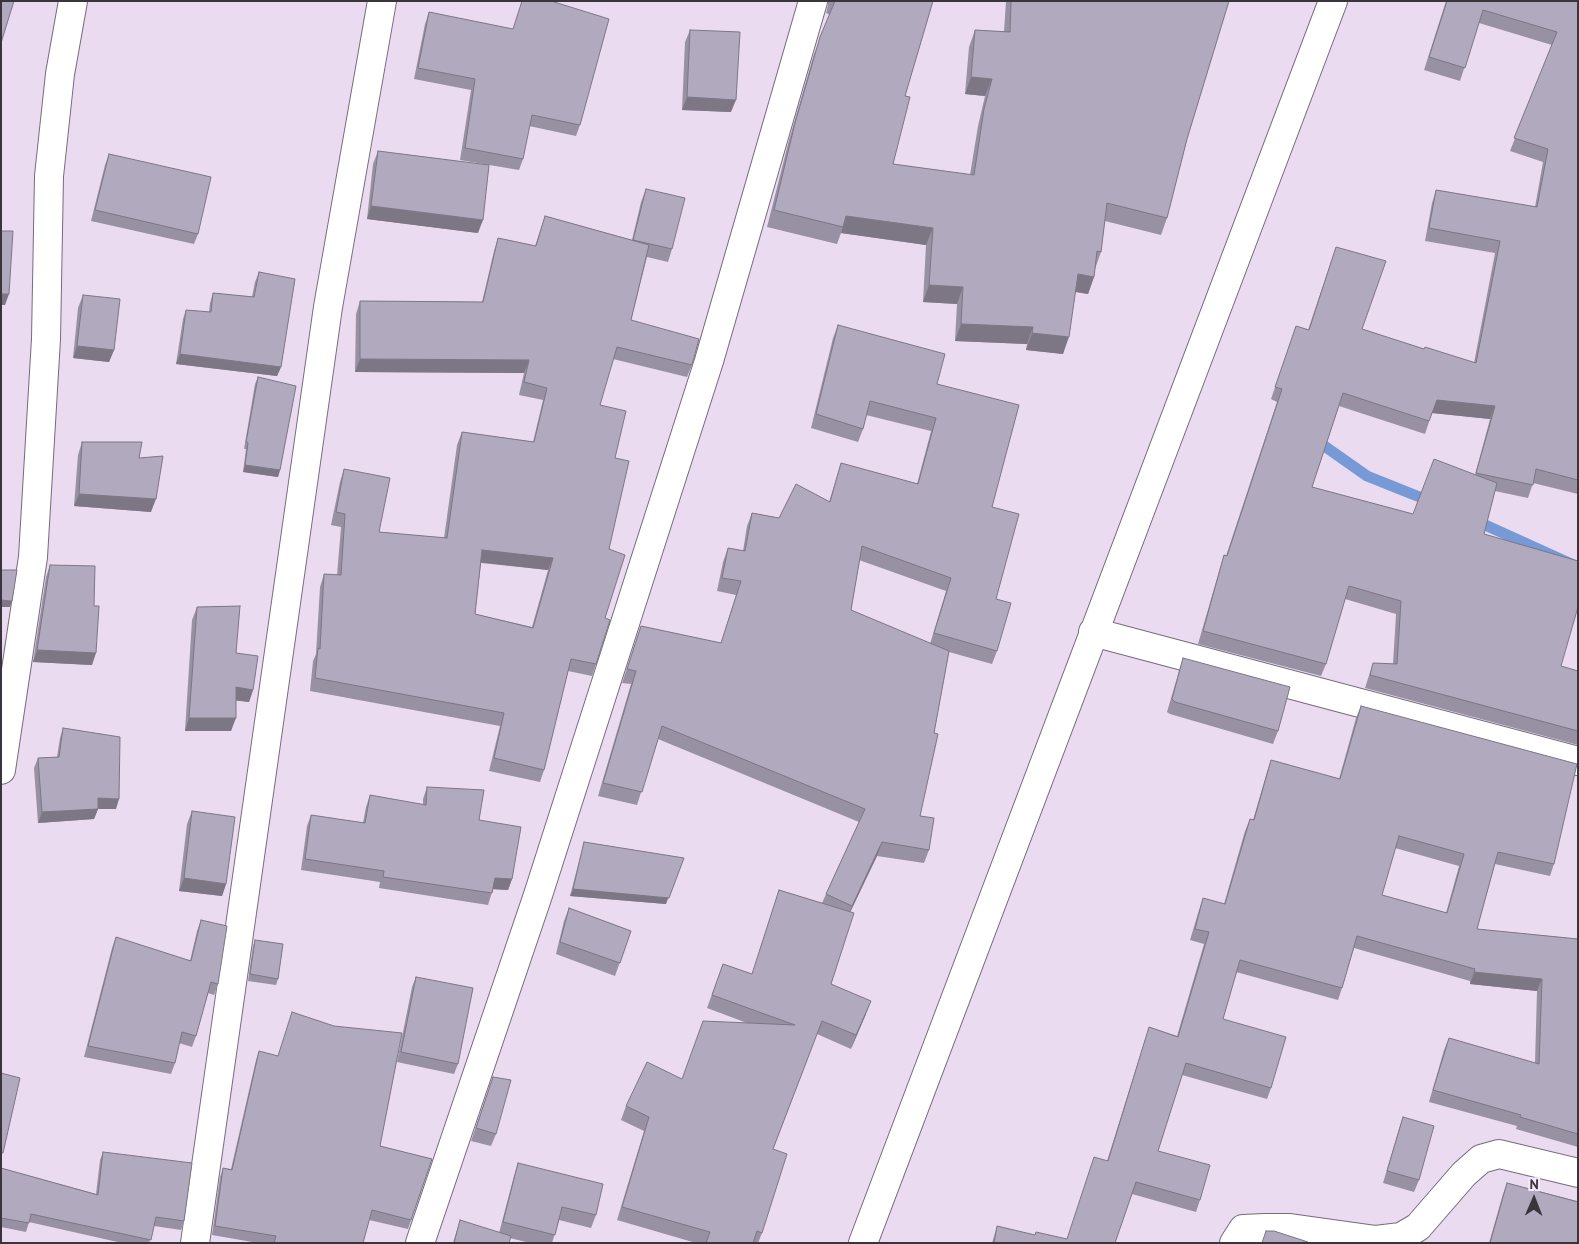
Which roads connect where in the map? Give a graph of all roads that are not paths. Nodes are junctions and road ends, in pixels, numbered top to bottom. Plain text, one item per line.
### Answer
1 (73, 1) edge
2 (382, 1) edge
3 (813, 1) edge
4 (1333, 1) edge
5 (1093, 632) junction
6 (1578, 761) edge
7 (1, 770) edge
8 (1578, 1173) edge
9 (196, 1243) edge
10 (420, 1243) edge
11 (863, 1243) edge
12 (1234, 1243) edge

1 - 7 main road
2 - 9 main road
3 - 10 main road
4 - 5 main road
5 - 6 main road
5 - 11 main road
8 - 12 main road

